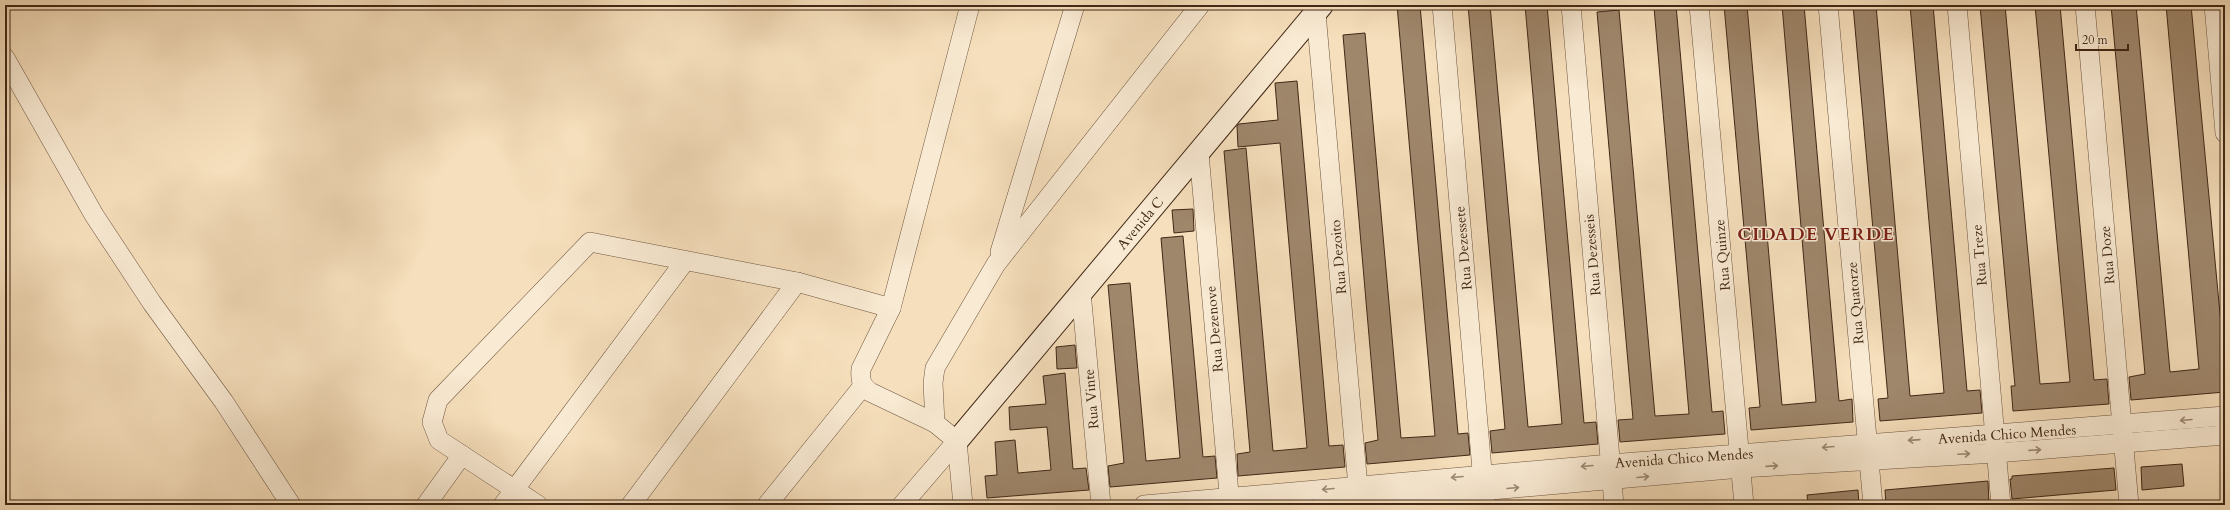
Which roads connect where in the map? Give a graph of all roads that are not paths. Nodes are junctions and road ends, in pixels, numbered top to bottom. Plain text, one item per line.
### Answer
1 (970, 5) edge
2 (1075, 5) edge
3 (1200, 5) edge
4 (1442, 5) edge
5 (1571, 5) edge
6 (1699, 5) edge
7 (1828, 5) edge
8 (1957, 5) edge
9 (2086, 5) edge
10 (2214, 5) edge
11 (1319, 9) edge
12 (5, 58) edge
13 (2225, 133) edge
14 (1199, 152) junction
15 (685, 261) junction
16 (996, 264) junction
17 (797, 282) junction
18 (1081, 292) junction
19 (891, 308) junction
20 (863, 386) junction
21 (2225, 416) edge
22 (935, 423) junction
23 (2123, 434) junction
24 (2225, 435) edge
25 (957, 441) junction
26 (1996, 444) junction
27 (1868, 451) junction
28 (462, 455) junction
29 (1740, 461) junction
30 (1611, 472) junction
31 (515, 490) junction
32 (1483, 490) edge
33 (1359, 498) edge
34 (1230, 501) edge
35 (291, 505) edge
36 (426, 505) edge
37 (503, 505) edge
38 (538, 505) edge
39 (631, 505) edge
40 (767, 505) edge
41 (902, 505) edge
42 (963, 505) edge
43 (1101, 505) edge
44 (1144, 505) edge
45 (1321, 505) edge
46 (1614, 505) edge
47 (1744, 505) edge
48 (1873, 505) edge
49 (2001, 505) edge
50 (2129, 505) edge

1 - 19 street
2 - 16 street
3 - 16 street
4 - 32 street, Rua Dezessete
5 - 30 street, Rua Dezesseis
6 - 29 street, Rua Quinze
7 - 27 street, Rua Quatorze
8 - 26 street, Rua Treze
9 - 23 street, Rua Doze
10 - 13 street
11 - 14 street, Avenida C
11 - 33 street, Rua Dezoito
12 - 35 street
14 - 18 street, Avenida C
14 - 34 street, Rua Dezenove
15 - 17 street
15 - 28 street
15 - 31 street
16 - 22 street
17 - 19 street
17 - 39 street
18 - 25 street, Avenida C
18 - 43 street, Rua Vinte
19 - 20 street
20 - 22 street
20 - 40 street
21 -> 23 street, Avenida Chico Mendes
22 - 25 street
23 - 24 street, Avenida Chico Mendes
23 - 26 street, Avenida Chico Mendes
23 - 50 street, Rua Doze
25 - 41 street
25 - 42 street
26 - 27 street, Avenida Chico Mendes
26 - 49 street, Rua Treze
27 - 29 street, Avenida Chico Mendes
27 - 48 street, Rua Quatorze
28 - 31 street
28 - 36 street
29 - 30 street, Avenida Chico Mendes
29 - 47 street, Rua Quinze
30 - 32 street, Avenida Chico Mendes
30 - 46 street, Rua Dezesseis
31 - 37 street
31 - 38 street
32 - 33 street, Avenida Chico Mendes
33 -> 34 street, Avenida Chico Mendes
33 - 45 street, Avenida Chico Mendes
34 - 44 street, Avenida Chico Mendes

